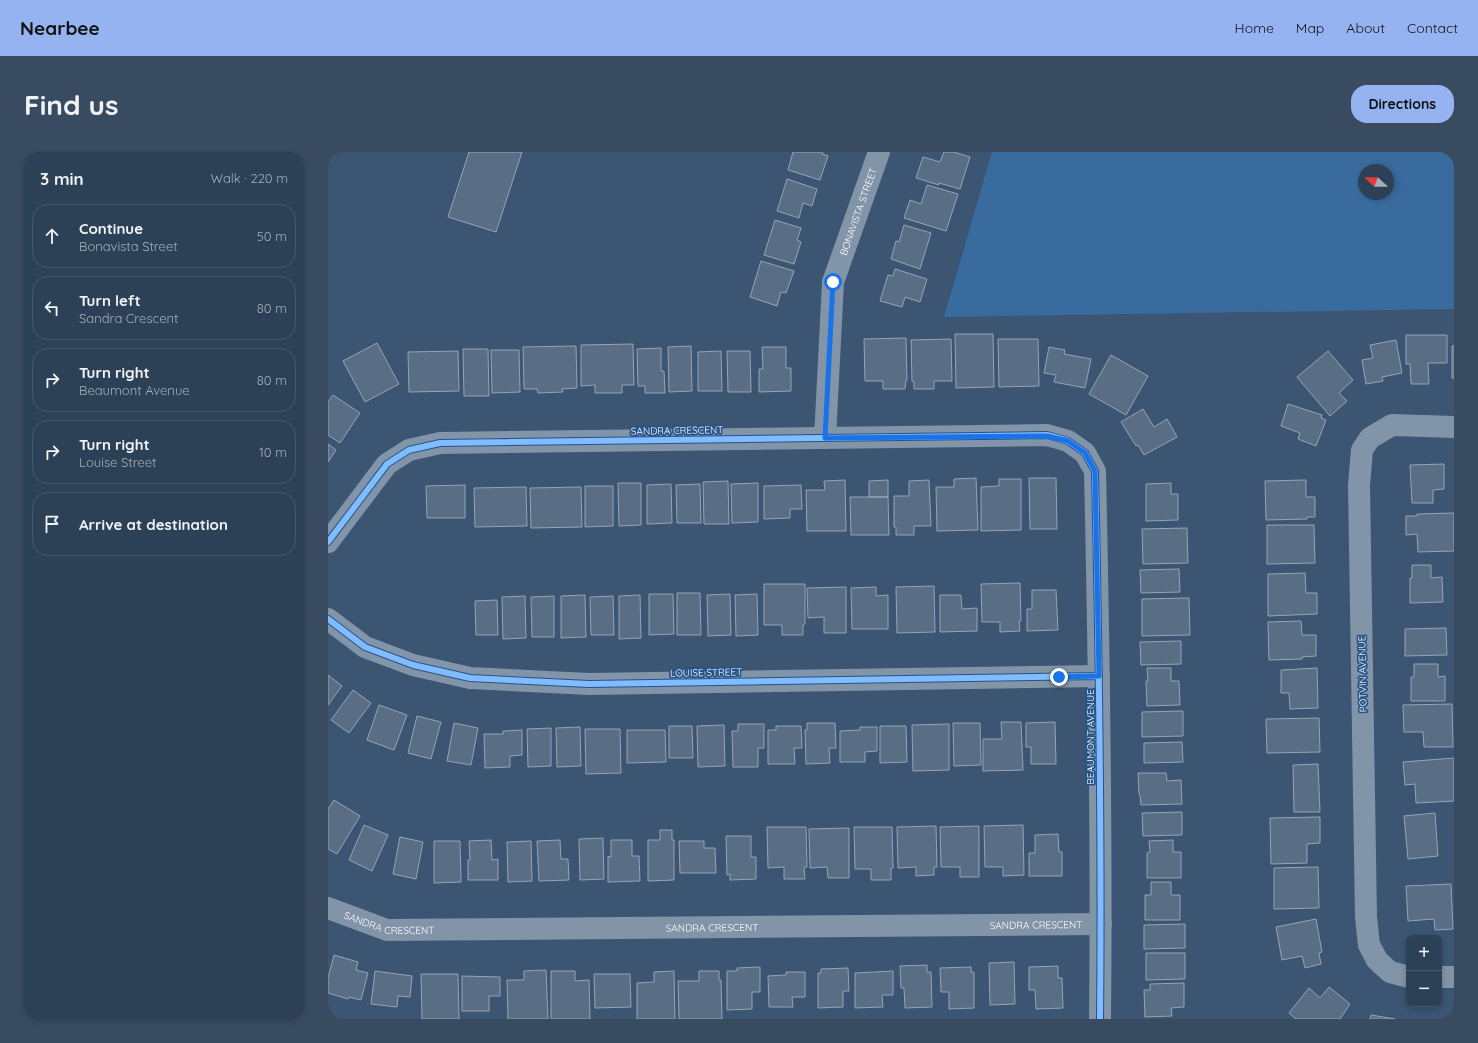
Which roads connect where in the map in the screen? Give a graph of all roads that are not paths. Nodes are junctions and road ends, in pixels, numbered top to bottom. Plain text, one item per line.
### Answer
1 (879, 152) edge
2 (1454, 427) edge
3 (825, 438) junction
4 (1068, 441) joint
5 (328, 542) edge
6 (328, 619) edge
7 (1099, 676) junction
8 (328, 908) edge
9 (1101, 924) junction
10 (1406, 976) edge
11 (1442, 977) edge
12 (1454, 977) edge
13 (1100, 1019) edge

1 - 3 street, BONAVISTA STREET
2 - 10 street, POTVIN AVENUE
3 - 4 street, SANDRA CRESCENT
3 - 5 street, SANDRA CRESCENT
4 - 7 street, BEAUMONT AVENUE
6 - 7 street, LOUISE STREET
7 - 9 street, BEAUMONT AVENUE
8 - 9 street, SANDRA CRESCENT
9 - 13 street, BEAUMONT AVENUE
11 - 12 street

